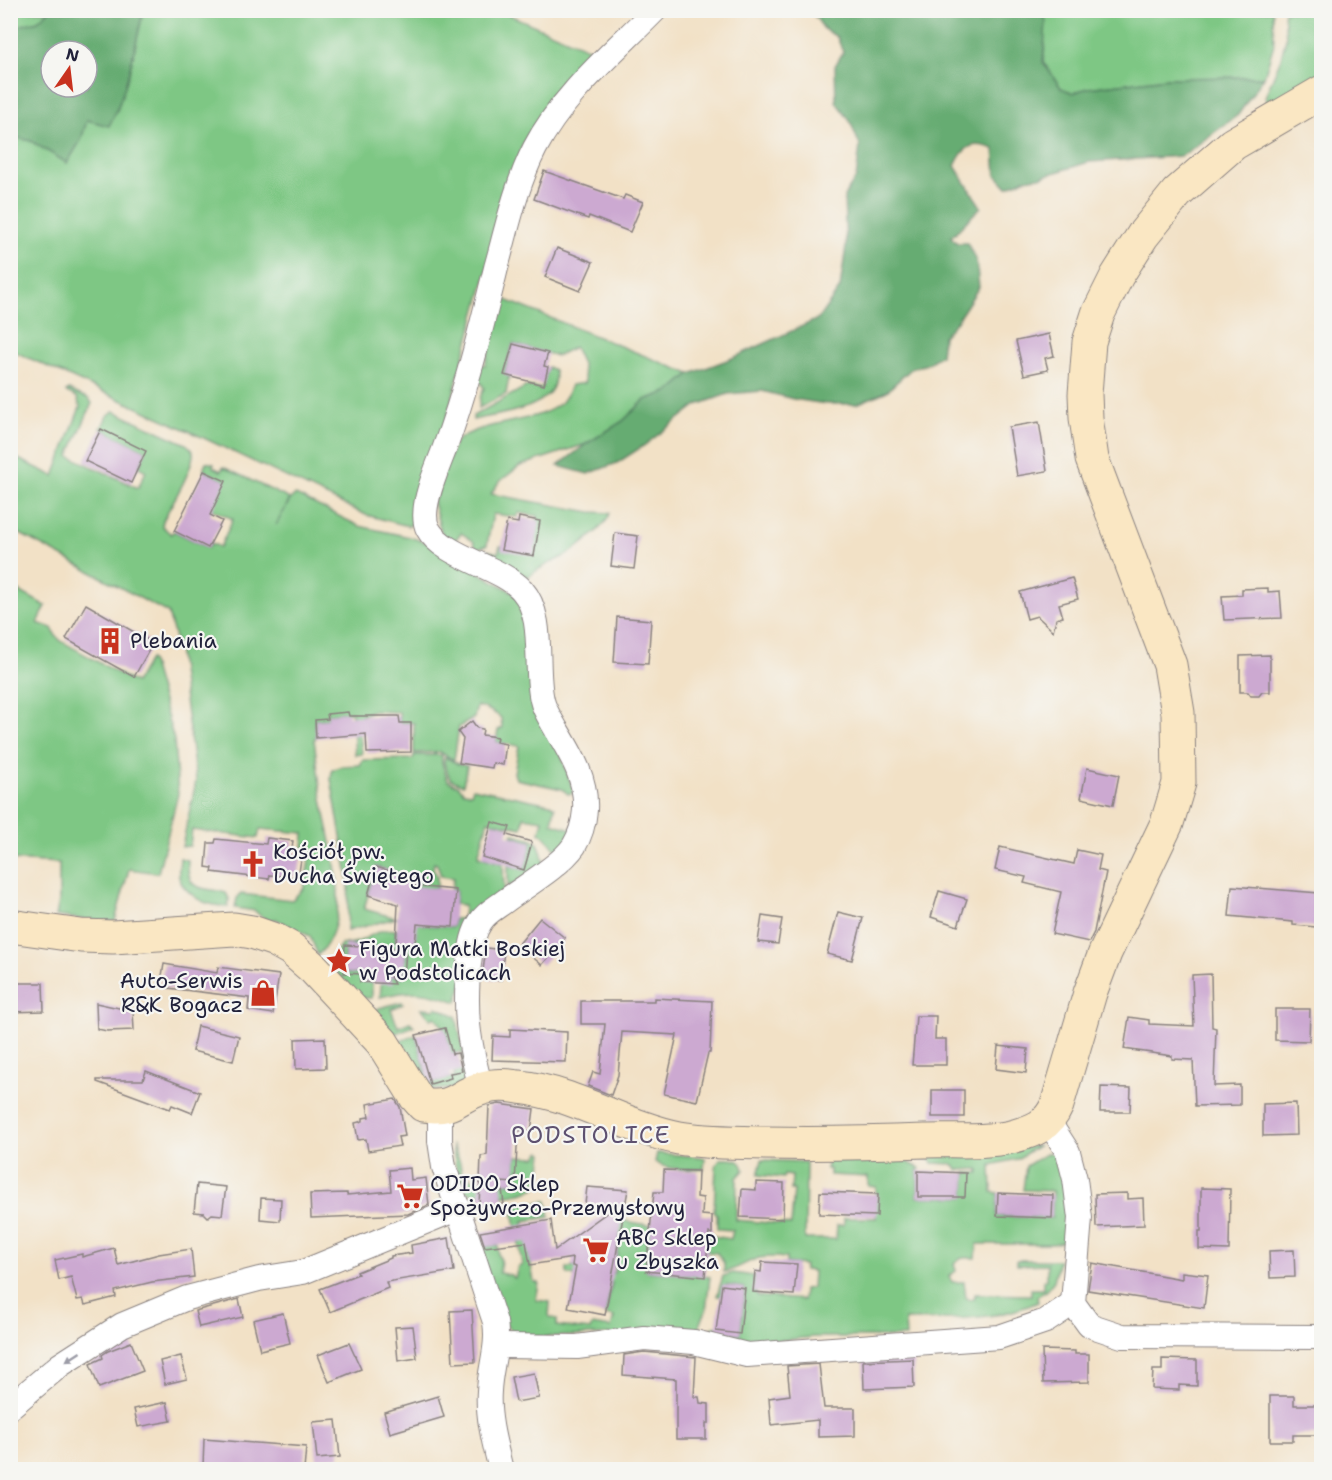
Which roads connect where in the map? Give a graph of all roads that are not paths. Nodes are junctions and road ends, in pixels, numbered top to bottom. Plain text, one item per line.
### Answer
1 (655, 10) edge
2 (1322, 92) edge
3 (10, 926) edge
4 (481, 1088) junction
5 (440, 1106) junction
6 (1048, 1121) junction
7 (459, 1208) junction
8 (1073, 1303) junction
9 (1322, 1337) edge
10 (497, 1346) junction
11 (10, 1407) edge
12 (501, 1470) edge

1 - 4 street
2 - 6 street
3 - 5 street
4 - 5 street
4 - 6 street
5 - 7 street
6 - 8 street
7 - 10 street
7 -> 11 street
8 - 9 street
8 - 10 street
10 - 12 street

